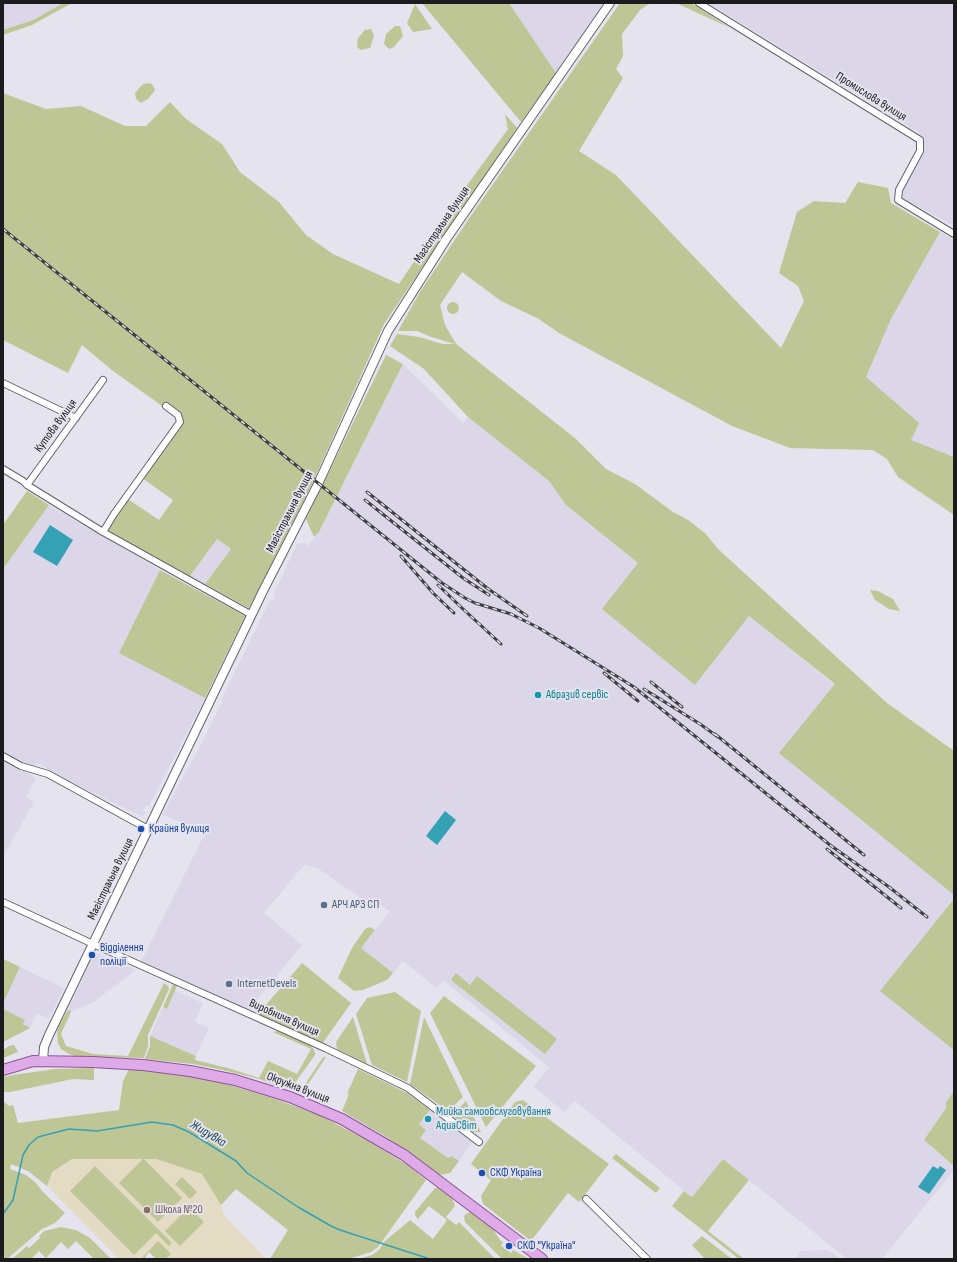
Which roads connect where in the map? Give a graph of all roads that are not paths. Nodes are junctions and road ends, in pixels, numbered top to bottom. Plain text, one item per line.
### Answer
1 (610, 3) edge
2 (699, 3) edge
3 (954, 234) edge
4 (103, 380) dead end
5 (3, 383) edge
6 (166, 406) dead end
7 (76, 418) junction
8 (3, 469) edge
9 (27, 485) junction
10 (103, 532) junction
11 (252, 615) junction
12 (3, 756) edge
13 (148, 829) junction
14 (3, 902) edge
15 (93, 944) junction
16 (42, 1061) junction
17 (3, 1070) edge
18 (479, 1142) dead end
19 (586, 1199) dead end
20 (542, 1259) edge
21 (647, 1259) edge

1 - 11 street, Магістральна вулиця
2 - 3 street, Промислова вулиця
4 - 7 street, Кутова вулиця
5 - 7 street
6 - 10 street
7 - 9 street, Кутова вулиця
8 - 9 street
9 - 10 street
10 - 11 street
11 - 13 street, Магістральна вулиця
12 - 13 street
13 - 15 street, Магістральна вулиця
14 - 15 street, Виробнича вулиця
15 - 16 street, Магістральна вулиця
15 - 18 street, Виробнича вулиця
16 - 17 main road, Окружна вулиця
16 - 20 main road, Окружна вулиця
19 - 21 street

